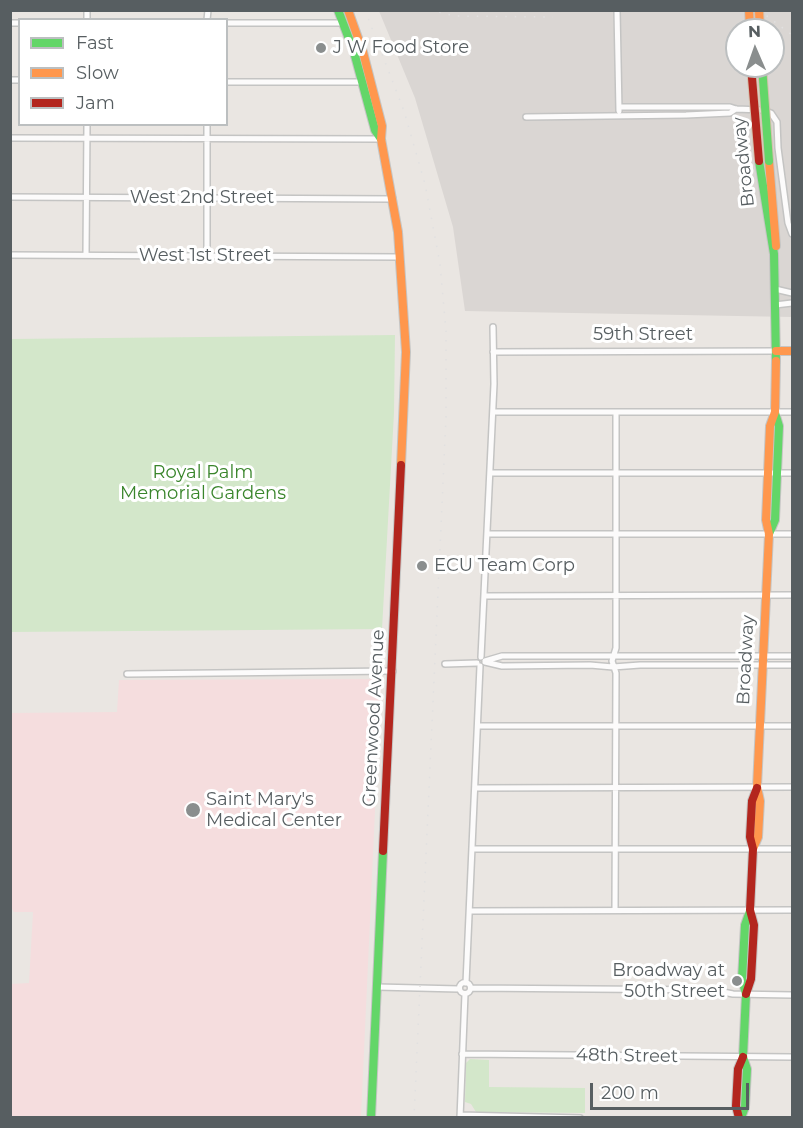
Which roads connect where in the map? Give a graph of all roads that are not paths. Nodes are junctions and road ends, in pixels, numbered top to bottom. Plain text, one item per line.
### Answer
1 (338, 10) edge
2 (348, 10) edge
3 (617, 10) edge
4 (344, 23) junction
5 (228, 24) edge
6 (752, 78) edge
7 (763, 78) edge
8 (228, 82) edge
9 (363, 82) junction
10 (619, 107) junction
11 (736, 110) junction
12 (619, 116) junction
13 (526, 117) dead end
14 (87, 126) edge
15 (207, 126) edge
16 (10, 138) edge
17 (87, 138) junction
18 (207, 139) junction
19 (381, 139) junction
20 (10, 197) edge
21 (87, 197) junction
22 (207, 198) junction
23 (393, 199) junction
24 (792, 234) edge
25 (774, 254) junction
26 (10, 255) edge
27 (86, 255) junction
28 (207, 256) junction
29 (400, 257) junction
30 (775, 289) junction
31 (792, 293) edge
32 (792, 303) edge
33 (775, 305) junction
34 (493, 327) dead end
35 (776, 351) junction
36 (792, 351) edge
37 (493, 352) junction
38 (493, 412) junction
39 (616, 412) junction
40 (775, 412) junction
41 (792, 412) edge
42 (490, 473) junction
43 (616, 473) junction
44 (792, 473) edge
45 (773, 474) junction
46 (487, 534) junction
47 (616, 534) junction
48 (769, 534) junction
49 (792, 534) edge
50 (616, 595) junction
51 (792, 595) edge
52 (484, 596) junction
53 (766, 596) junction
54 (616, 653) junction
55 (792, 656) edge
56 (763, 660) junction
57 (482, 662) junction
58 (445, 664) dead end
59 (792, 665) edge
60 (616, 668) junction
61 (393, 671) junction
62 (127, 674) dead end
63 (478, 726) junction
64 (615, 726) junction
65 (759, 726) junction
66 (792, 726) edge
67 (615, 787) junction
68 (757, 787) junction
69 (792, 787) edge
70 (475, 788) junction
71 (473, 849) junction
72 (615, 849) junction
73 (753, 849) junction
74 (792, 849) edge
75 (615, 910) junction
76 (750, 910) junction
77 (792, 910) edge
78 (470, 911) junction
79 (466, 982) junction
80 (377, 987) junction
81 (471, 988) junction
82 (459, 989) junction
83 (465, 994) junction
84 (746, 994) junction
85 (792, 995) edge
86 (462, 1054) junction
87 (743, 1057) junction
88 (792, 1057) edge
89 (460, 1116) edge
90 (371, 1118) edge
91 (580, 1118) edge
92 (740, 1118) edge

1 - 4 main road
2 - 19 main road
3 - 10 street
4 - 5 street
4 - 9 main road
6 - 25 main road, Broadway, bridge
7 - 25 main road, Broadway, bridge
8 - 9 street
9 - 19 main road
10 - 11 street
10 - 12 street
11 - 12 street
11 - 24 street
12 - 13 street
14 - 17 street
15 - 18 street
16 - 17 street
17 - 18 street
17 - 21 street
18 - 19 street
18 - 22 street
19 - 23 main road, Greenwood Avenue
20 - 21 street, West 2nd Street
21 - 22 street, West 2nd Street
21 - 27 street
22 - 23 street, West 2nd Street
22 - 28 street
23 - 29 main road, Greenwood Avenue
25 - 30 main road, Broadway
26 - 27 street, West 1st Street
27 - 28 street, West 1st Street
28 - 29 street, West 1st Street
29 - 61 main road, Greenwood Avenue
30 - 31 street
30 - 33 main road, Broadway
32 - 33 street
33 - 35 main road, Broadway
34 - 37 street
35 - 36 main road, 59th Street
35 - 37 street, 59th Street
35 - 40 main road, Broadway
37 - 38 street
38 - 39 street
38 - 42 street
39 - 40 street
39 - 43 street
40 - 41 street
40 - 45 main road, Broadway
42 - 43 street
42 - 46 street
43 - 45 street
43 - 47 street
44 - 45 street
45 - 48 main road, Broadway
46 - 47 street
46 - 52 street
47 - 48 street
47 - 50 street
48 - 49 street
48 - 53 main road, Broadway
50 - 52 street
50 - 53 street
50 - 54 street
51 - 53 street
52 - 57 street
53 - 56 main road, Broadway
54 - 56 street
54 - 57 street
54 - 60 street
55 - 56 street
56 - 59 street
56 - 60 street
56 - 65 main road, Broadway
57 - 58 street
57 - 60 street
57 - 63 street
60 - 64 street
61 - 62 street
61 - 80 main road, Greenwood Avenue
63 - 64 street
63 - 70 street
64 - 65 street
64 - 67 street
65 - 66 street
65 - 68 main road, Broadway
67 - 68 street
67 - 70 street
67 - 72 street
68 - 69 street
68 - 73 main road, Broadway
70 - 71 street
71 - 72 street
71 - 78 street
72 - 73 street
72 - 75 street
73 - 74 street
73 - 76 main road, Broadway
75 - 76 street
75 - 78 street
76 - 77 street
76 - 84 main road, Broadway
78 - 79 street
79 - 81 street
79 - 82 street
80 - 82 street
80 - 90 main road, Greenwood Avenue
81 - 83 street
81 - 84 street
82 - 83 street
83 - 86 street
84 - 85 street
84 - 87 main road, Broadway
86 - 87 street, 48th Street
86 - 89 street
87 - 88 street, 48th Street
87 - 92 main road, Broadway
89 - 91 street

